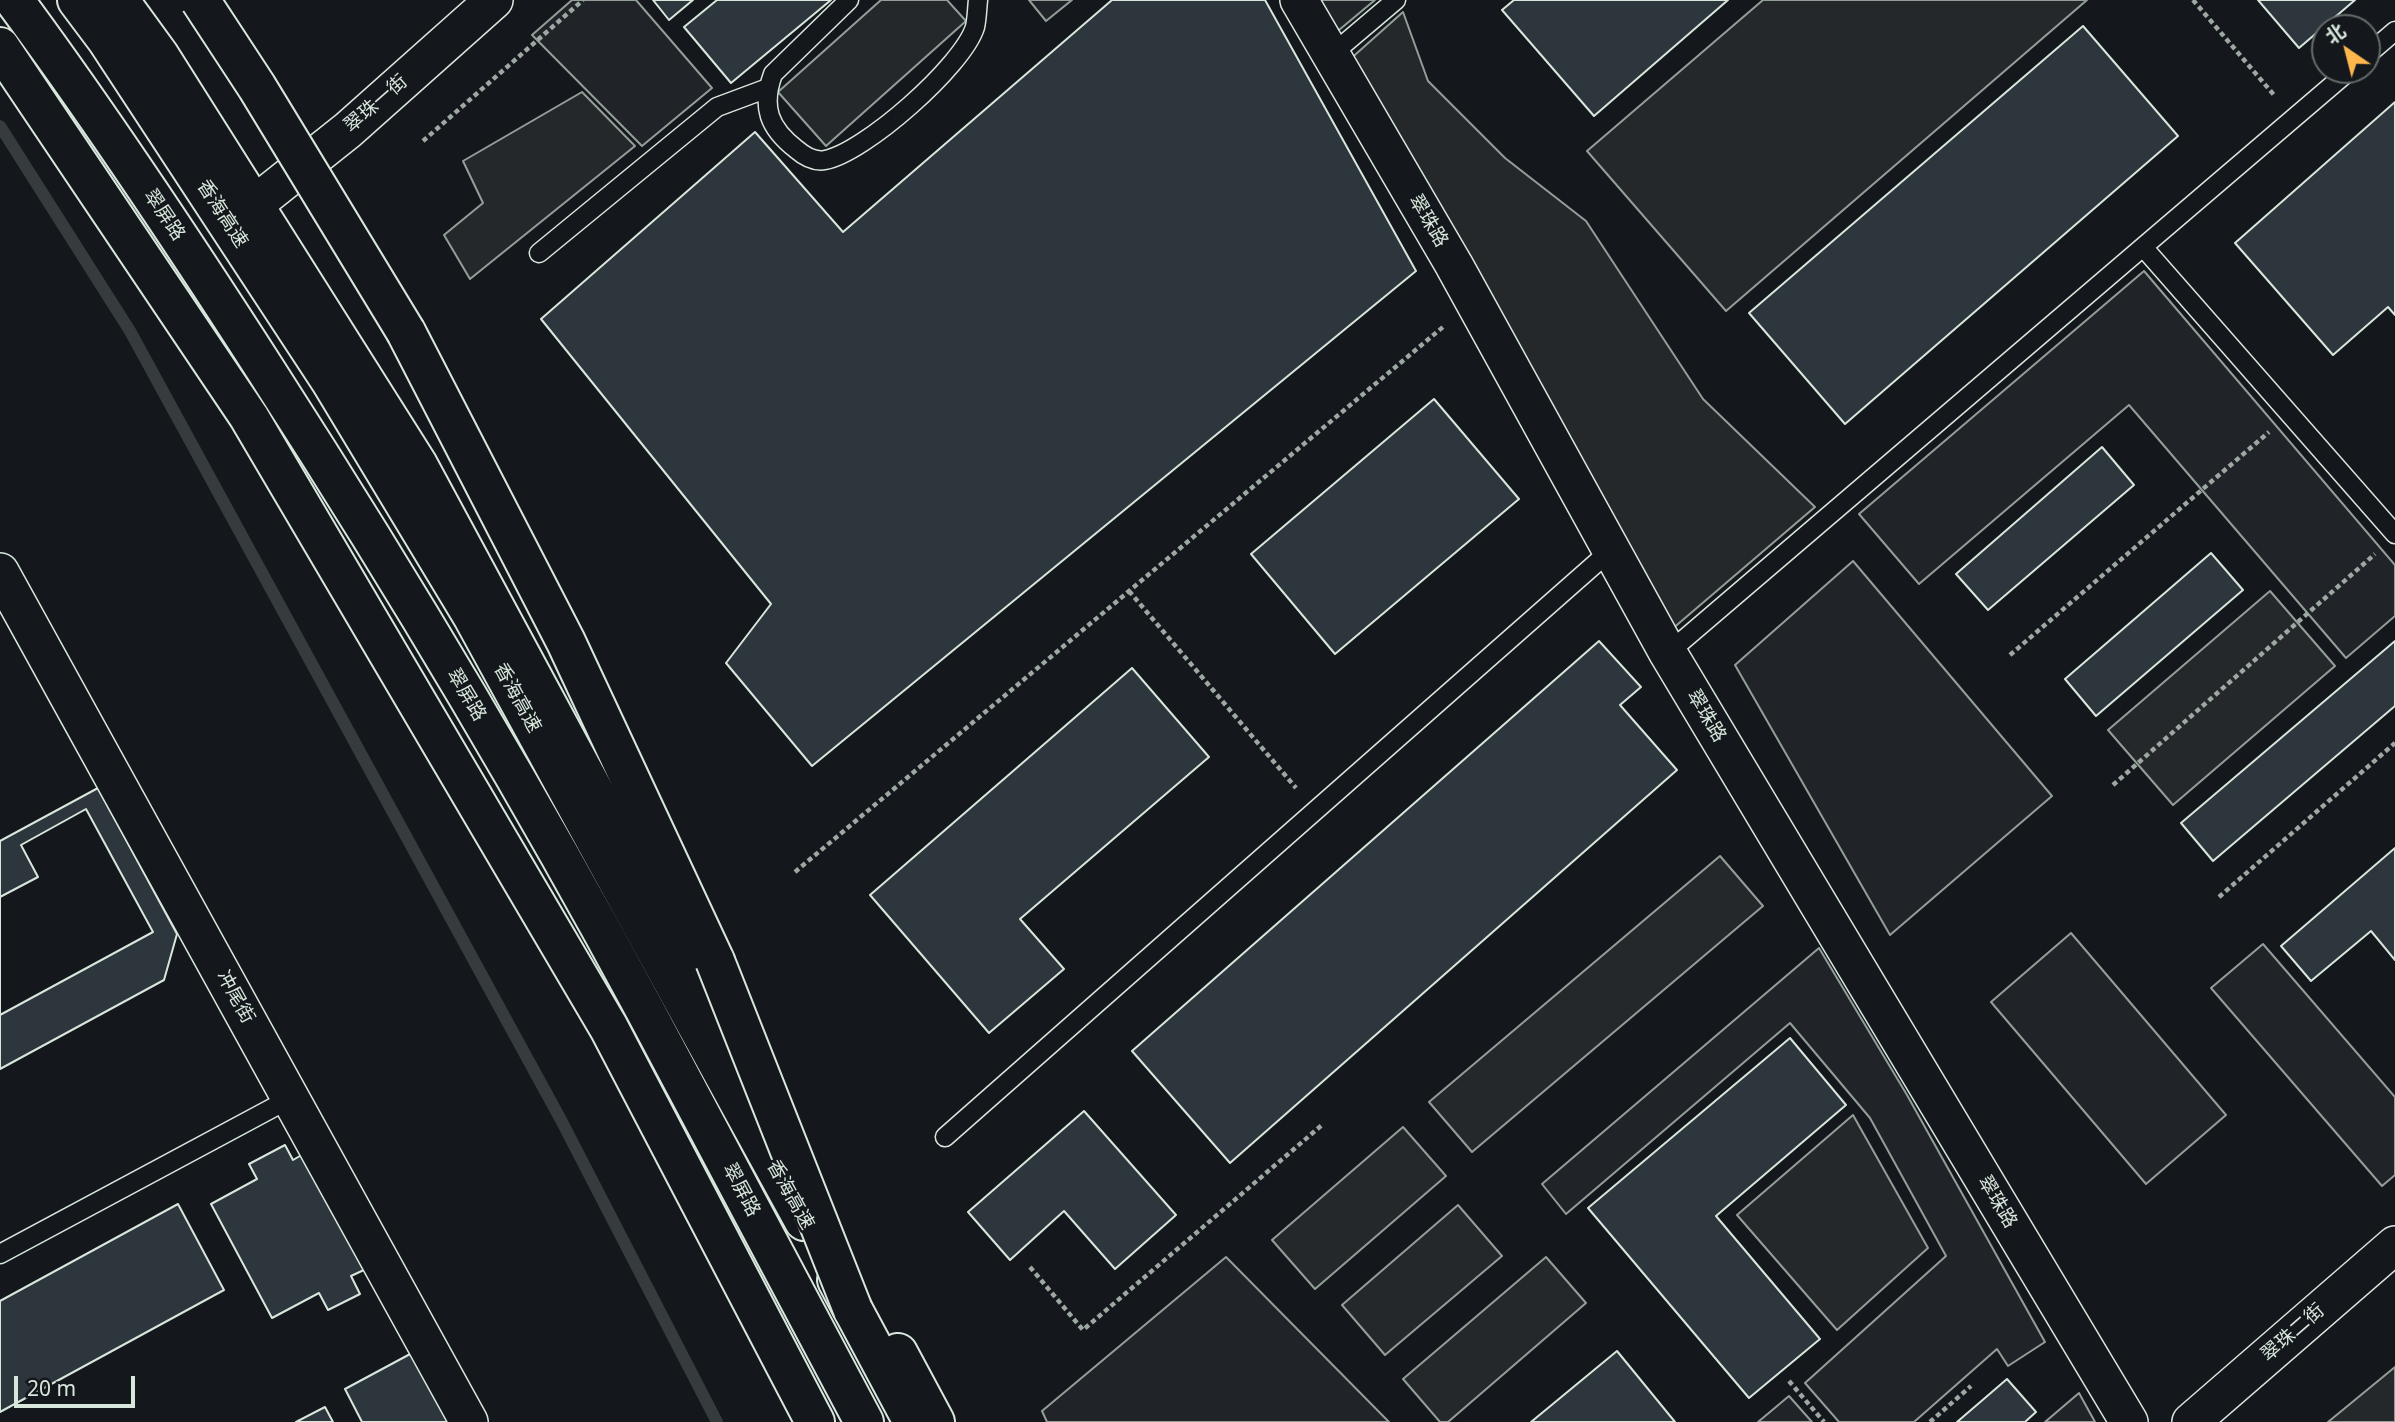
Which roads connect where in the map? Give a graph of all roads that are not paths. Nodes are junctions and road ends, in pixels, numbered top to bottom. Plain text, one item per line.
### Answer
1 (14, 0) edge
2 (77, 0) edge
3 (119, 0) edge
4 (200, 0) edge
5 (494, 0) edge
6 (849, 0) edge
7 (978, 0) edge
8 (1298, 0) edge
9 (1396, 0) edge
10 (2395, 31) edge
11 (2381, 43) edge
12 (1331, 55) junction
13 (6, 57) edge
14 (2334, 84) edge
15 (768, 88) junction
16 (254, 204) junction
17 (2143, 247) junction
18 (539, 253) dead end
19 (2390, 540) edge
20 (1611, 550) junction
21 (0, 572) edge
22 (1668, 653) junction
23 (291, 1098) junction
24 (945, 1137) dead end
25 (2395, 1245) edge
26 (0, 1254) edge
27 (853, 1310) junction
28 (469, 1422) edge
29 (815, 1422) edge
30 (864, 1422) edge
31 (913, 1422) edge
32 (935, 1422) edge
33 (2129, 1422) edge
34 (2191, 1422) edge

1 - 30 main road, 翠屏路
2 - 27 main road, 香海高速, bridge
3 - 16 main road
4 - 27 main road, bridge
5 - 16 street, 翠珠一街
6 - 15 lane
7 - 15 lane
8 - 12 street, 翠珠路
9 - 12 lane
10 - 11 lane
12 - 20 street, 翠珠路
13 - 29 main road
14 - 17 lane
15 - 18 lane
16 - 32 main road
17 - 19 lane
17 - 22 lane
20 - 22 street, 翠珠路
20 - 24 lane
21 - 23 street, 冲尾街
22 - 33 street, 翠珠路
23 - 26 lane
23 - 28 street, 冲尾街
25 - 34 street, 翠珠二街
27 - 31 main road, 香海高速

